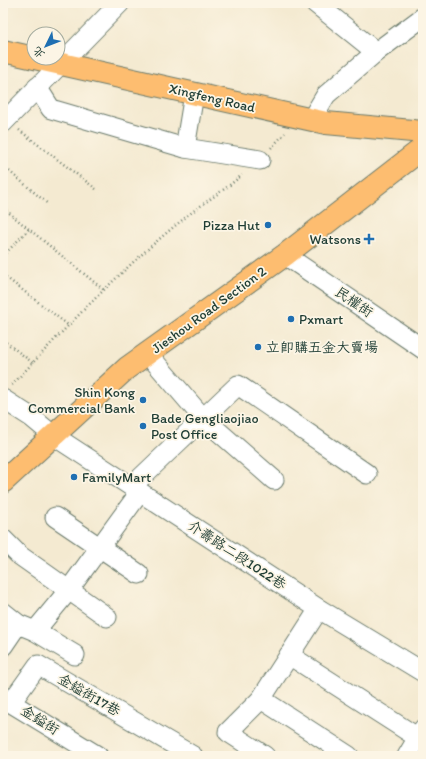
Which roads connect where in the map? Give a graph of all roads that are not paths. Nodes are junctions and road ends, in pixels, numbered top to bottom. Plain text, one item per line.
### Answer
1 (120, 3) edge
2 (315, 3) edge
3 (423, 17) edge
4 (3, 51) edge
5 (376, 52) junction
6 (26, 56) edge
7 (66, 59) edge
8 (66, 65) edge
9 (59, 66) edge
10 (37, 87) junction
11 (194, 94) junction
12 (303, 118) junction
13 (4, 121) edge
14 (423, 132) edge
15 (184, 148) junction
16 (423, 148) edge
17 (260, 160) road end
18 (285, 255) junction
19 (423, 349) edge
20 (148, 354) junction
21 (5, 394) edge
22 (203, 418) junction
23 (54, 436) junction
24 (367, 474) dead end
25 (274, 480) dead end
26 (3, 482) edge
27 (136, 489) junction
28 (55, 517) dead end
29 (3, 539) edge
30 (99, 548) junction
31 (139, 574) dead end
32 (68, 591) junction
33 (319, 609) junction
34 (3, 612) edge
35 (107, 617) dead end
36 (27, 628) junction
37 (3, 646) edge
38 (75, 654) dead end
39 (289, 654) junction
40 (423, 672) edge
41 (261, 699) junction
42 (7, 700) edge
43 (421, 736) edge
44 (183, 754) edge
45 (98, 756) edge
46 (265, 756) edge
47 (349, 756) edge
48 (407, 756) edge

1 - 7 street
2 - 5 street
3 - 5 street
4 - 6 main road, Xingfeng Road
5 - 12 street
8 - 11 main road, Xingfeng Road
9 - 10 street
10 - 13 street
10 - 15 street
11 - 12 main road, Xingfeng Road
11 - 15 street
12 - 14 main road, Xingfeng Road
15 - 17 street
16 - 18 main road, Jieshou Road Section 2
18 - 19 street, 民權街
18 - 20 main road, Jieshou Road Section 2
20 - 22 street
20 - 23 main road, Jieshou Road Section 2
21 - 23 street, 介壽路二段1022巷
22 - 24 street
22 - 25 street
22 - 27 street
23 - 26 main road, Jieshou Road Section 2
23 - 27 street, 介壽路二段1022巷
27 - 30 street
27 - 33 street, 介壽路二段1022巷
28 - 30 street
29 - 32 street
30 - 31 street
30 - 32 street
32 - 35 street
32 - 36 street
33 - 39 street
33 - 40 street, 介壽路二段1022巷
34 - 36 street
36 - 37 street
36 - 38 street
39 - 41 street
39 - 43 street
41 - 46 street
41 - 47 street
42 - 44 street, 金鎰街17巷
42 - 45 street, 金鎰街
43 - 48 street

